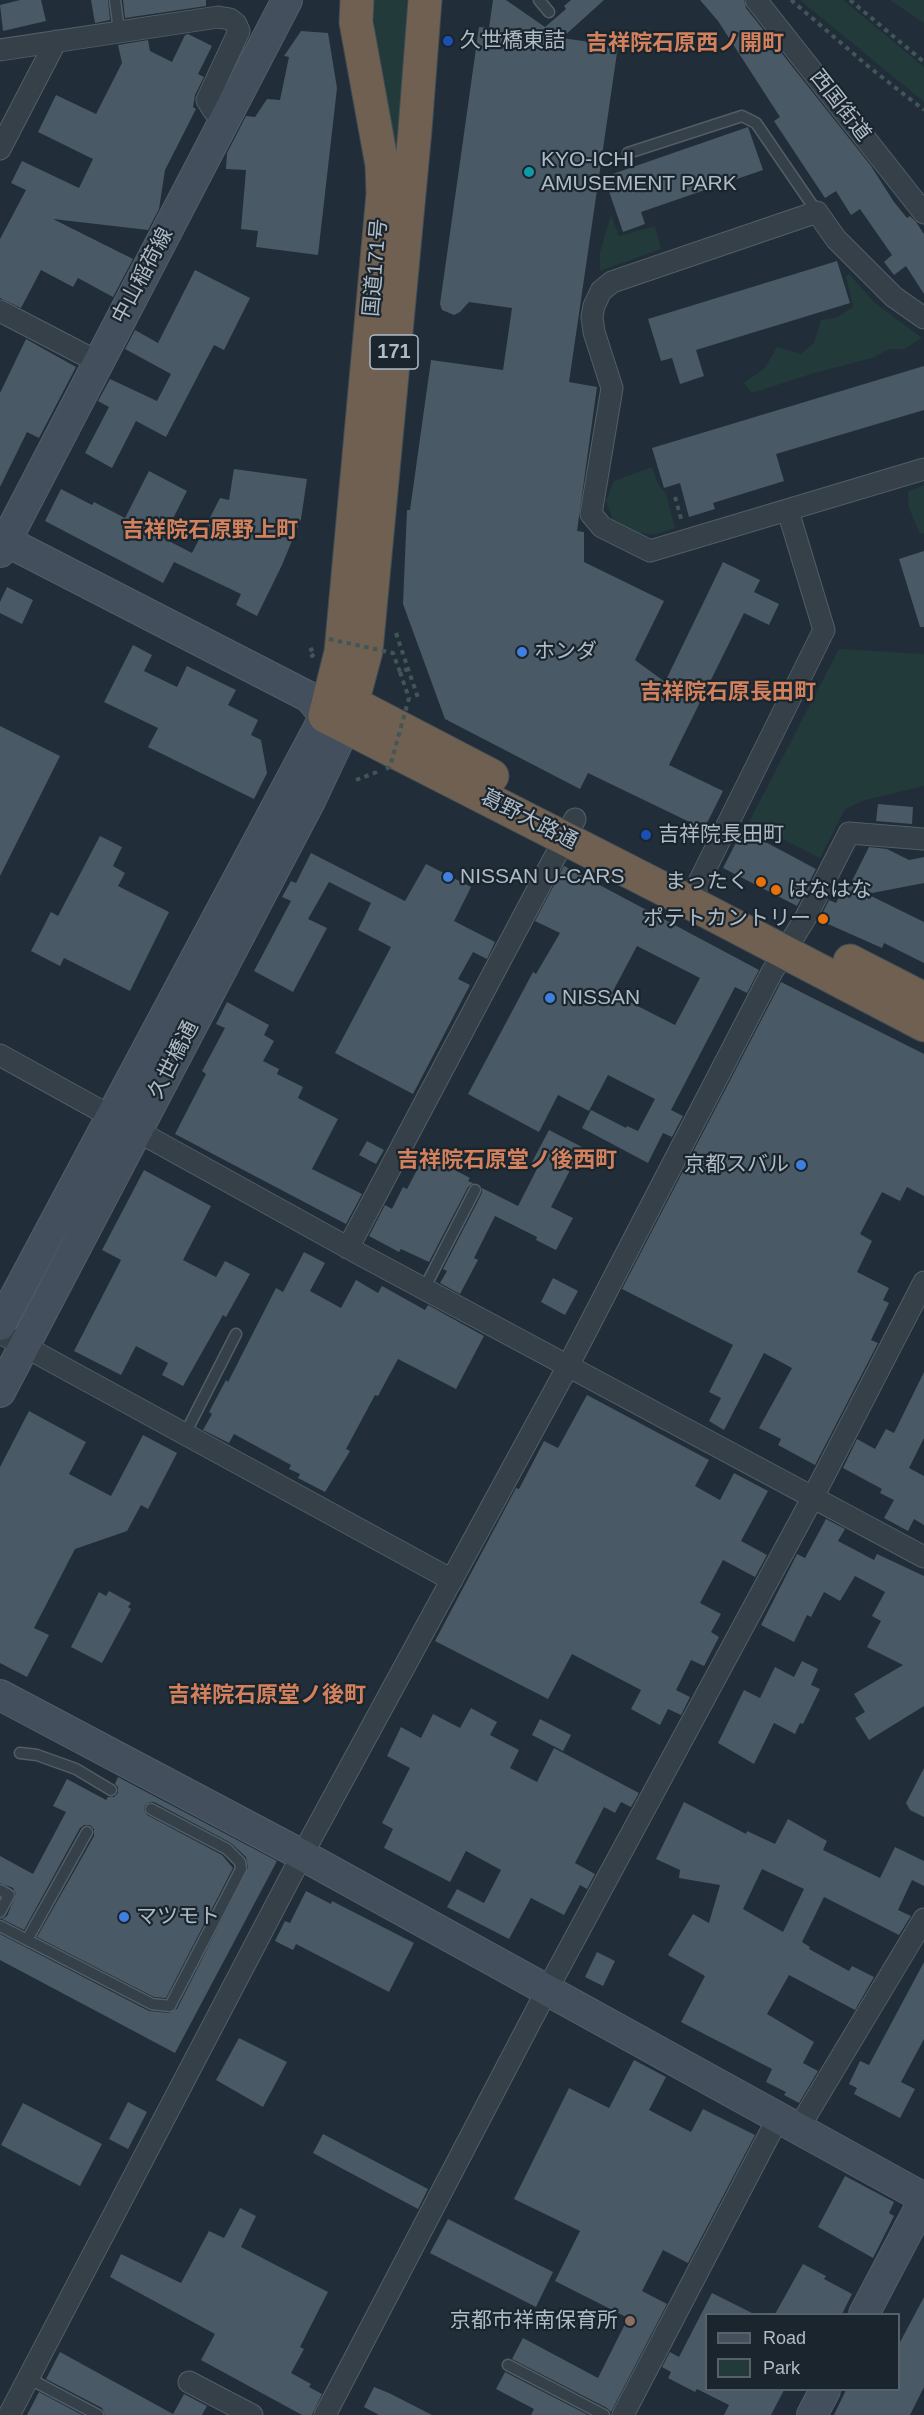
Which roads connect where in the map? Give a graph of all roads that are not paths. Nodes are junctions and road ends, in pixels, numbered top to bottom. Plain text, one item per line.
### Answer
1 (115, 0) edge
2 (287, 0) edge
3 (357, 0) edge
4 (424, 0) edge
5 (539, 0) edge
6 (756, 0) edge
7 (549, 12) dead end
8 (119, 32) junction
9 (56, 41) junction
10 (0, 50) edge
11 (225, 121) junction
12 (0, 149) edge
13 (628, 153) dead end
14 (817, 212) junction
15 (924, 213) edge
16 (0, 311) edge
17 (924, 318) edge
18 (98, 362) junction
19 (924, 469) edge
20 (788, 511) junction
21 (2, 543) edge
22 (332, 707) junction
23 (569, 828) junction
24 (924, 839) edge
25 (694, 892) junction
26 (790, 942) junction
27 (924, 999) edge
28 (924, 1025) edge
29 (0, 1055) edge
30 (111, 1117) junction
31 (137, 1132) junction
32 (475, 1190) dead end
33 (348, 1248) junction
34 (924, 1282) edge
35 (424, 1289) junction
36 (0, 1325) edge
37 (236, 1334) dead end
38 (12, 1340) edge
39 (568, 1366) junction
40 (0, 1392) edge
41 (185, 1434) junction
42 (813, 1497) junction
43 (924, 1557) edge
44 (452, 1580) junction
45 (0, 1695) edge
46 (20, 1753) dead end
47 (111, 1790) dead end
48 (151, 1809) dead end
49 (87, 1832) dead end
50 (303, 1855) junction
51 (0, 1890) edge
52 (0, 1912) edge
53 (924, 1919) edge
54 (0, 1926) edge
55 (27, 1940) junction
56 (547, 1990) junction
57 (788, 2123) junction
58 (924, 2199) edge
59 (865, 2313) edge
60 (508, 2365) dead end
61 (28, 2378) junction
62 (189, 2382) dead end
63 (824, 2391) edge
64 (220, 2408) edge
65 (9, 2415) edge
66 (98, 2415) edge
67 (252, 2415) edge
68 (325, 2415) edge
69 (604, 2415) edge
70 (623, 2415) edge
71 (812, 2415) edge

1 - 8 lane
2 - 11 street, 中山稲荷線
3 - 22 highway, 国道171号 / 171
4 - 22 highway, 国道171号 / 171
5 - 7 lane
6 - 15 street, 西国街道
8 - 9 street
8 - 11 street
9 - 10 street
9 - 12 street
11 - 18 street, 中山稲荷線
13 - 14 lane
14 - 17 street
14 - 20 street
16 - 18 street
18 - 21 street, 中山稲荷線
19 - 20 street
20 - 25 street
21 - 22 street
22 - 23 highway, 葛野大路通
22 - 30 street, 久世橋通
22 - 31 street, 久世橋通
23 - 25 highway, 葛野大路通
23 - 33 street
24 - 26 street
25 - 26 highway, 葛野大路通
26 - 27 highway, 葛野大路通
26 - 28 highway, 葛野大路通
26 - 39 street
29 - 30 street
30 - 31 street
30 - 36 street, 久世橋通
31 - 33 street
31 - 38 street, 久世橋通
32 - 35 lane
33 - 35 street
34 - 42 street
35 - 39 street
37 - 41 lane
38 - 40 street, 久世橋通
38 - 41 street
39 - 42 street
39 - 44 street
41 - 44 street
42 - 43 street
42 - 56 street
44 - 50 street
45 - 50 street
46 - 47 lane
48 - 55 lane
49 - 55 lane
50 - 56 street
50 - 61 street
51 - 52 lane
53 - 57 street
54 - 55 lane
56 - 57 street
56 - 68 street
57 - 58 street
57 - 70 street
58 - 59 street
60 - 69 lane
61 - 65 street
61 - 66 lane
62 - 64 street
63 - 71 street
64 - 67 street

